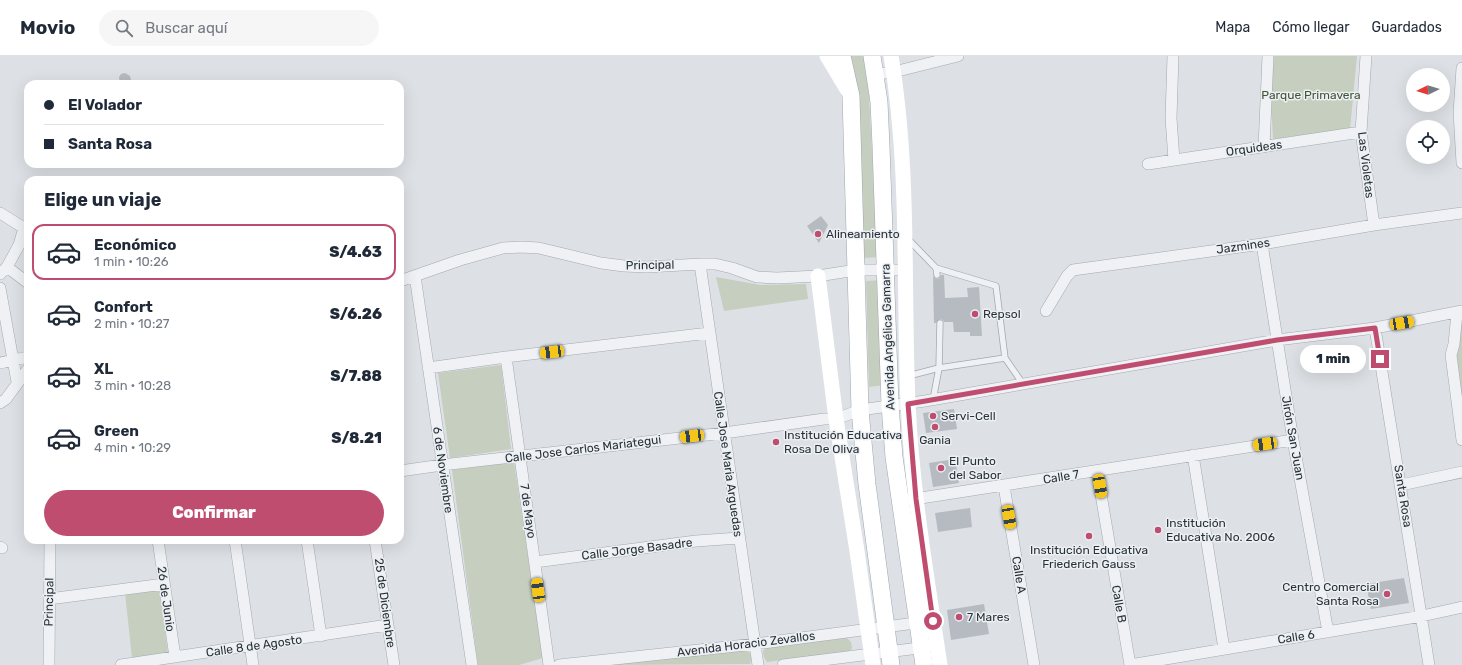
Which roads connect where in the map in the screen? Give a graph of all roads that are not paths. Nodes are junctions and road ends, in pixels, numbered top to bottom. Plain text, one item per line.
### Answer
1 (827, 56) edge
2 (842, 56) edge
3 (872, 56) edge
4 (891, 56) edge
5 (958, 56) edge
6 (1173, 56) edge
7 (1268, 56) edge
8 (1366, 56) edge
9 (1462, 68) edge
10 (894, 72) junction
11 (876, 74) junction
12 (851, 96) junction
13 (1460, 112) edge
14 (1361, 132) junction
15 (1264, 147) junction
16 (1174, 160) junction
17 (1462, 162) edge
18 (1148, 164) dead end
19 (0, 213) edge
20 (1462, 213) edge
21 (1374, 225) junction
22 (904, 235) junction
23 (1262, 244) junction
24 (700, 264) junction
25 (936, 268) junction
26 (856, 270) junction
27 (886, 270) junction
28 (906, 270) junction
29 (4, 271) edge
30 (936, 275) dead end
31 (415, 276) junction
32 (818, 276) junction
33 (404, 280) edge
34 (24, 281) edge
35 (0, 288) edge
36 (1046, 311) dead end
37 (1460, 312) edge
38 (940, 323) dead end
39 (1375, 328) junction
40 (709, 333) junction
41 (1277, 340) junction
42 (506, 357) junction
43 (24, 358) edge
44 (1005, 358) junction
45 (14, 361) junction
46 (0, 364) edge
47 (428, 368) junction
48 (938, 368) junction
49 (24, 374) edge
50 (908, 376) junction
51 (17, 382) junction
52 (1023, 384) junction
53 (933, 400) junction
54 (0, 403) edge
55 (908, 404) junction
56 (890, 405) junction
57 (1460, 408) edge
58 (860, 410) junction
59 (836, 419) junction
60 (724, 433) junction
61 (1293, 440) junction
62 (1462, 440) edge
63 (1193, 455) junction
64 (521, 456) junction
65 (442, 465) junction
66 (404, 470) edge
67 (1097, 471) junction
68 (1462, 472) edge
69 (1401, 485) junction
70 (1004, 486) junction
71 (908, 500) junction
72 (739, 538) junction
73 (50, 544) edge
74 (159, 544) edge
75 (236, 544) edge
76 (308, 544) edge
77 (376, 544) edge
78 (535, 562) junction
79 (164, 584) junction
80 (49, 598) junction
81 (1462, 607) edge
82 (1422, 616) junction
83 (926, 622) junction
84 (388, 625) junction
85 (886, 627) junction
86 (868, 630) junction
87 (1328, 632) junction
88 (321, 636) junction
89 (755, 644) junction
90 (250, 646) junction
91 (929, 646) junction
92 (1224, 649) junction
93 (175, 658) junction
94 (891, 658) edge
95 (872, 660) edge
96 (49, 665) edge
97 (121, 665) edge
98 (253, 665) edge
99 (394, 665) edge
100 (472, 665) edge
101 (549, 665) edge
102 (559, 665) edge
103 (758, 665) edge
104 (783, 665) edge
105 (924, 665) edge
106 (940, 665) edge
107 (1034, 665) edge
108 (1130, 665) edge
109 (1429, 665) edge

1 - 12 main road
2 - 12 main road
3 - 11 main road, Avenida Angélica Gamarra
4 - 10 main road, Avenida Angélica Gamarra
5 - 10 street
6 - 16 street
7 - 15 street
8 - 14 street, Las Violetas
9 - 13 street
10 - 11 street
10 - 22 main road, Avenida Angélica Gamarra
11 - 27 main road, Avenida Angélica Gamarra
12 - 26 main road
13 - 17 street
14 - 15 street, Orquideas
14 - 21 street, Las Violetas
15 - 16 street, Orquideas
16 - 18 street, Orquideas
19 - 29 street
20 - 21 street, Jazmines
21 - 23 street, Jazmines
22 - 25 lane
22 - 28 main road, Avenida Angélica Gamarra
23 - 36 street, Jazmines
23 - 41 street, Jirón San Juan
24 - 31 street, Principal
24 - 32 street, Principal
24 - 40 street, Calle Jose Maria Arguedas
25 - 30 lane
25 - 44 lane
26 - 27 street, Principal
26 - 32 street, Principal
26 - 58 main road
27 - 28 street, Principal
27 - 56 main road, Avenida Angélica Gamarra
28 - 50 main road, Avenida Angélica Gamarra
29 - 34 street
31 - 33 street, Principal
31 - 47 street, 6 de Noviembre
32 - 59 main road
35 - 45 street
37 - 39 street, Calle Jose Carlos Mariategui
37 - 57 street
38 - 48 lane
39 - 41 street, Calle Jose Carlos Mariategui
39 - 69 street, Santa Rosa
40 - 42 street
40 - 60 street, Calle Jose Maria Arguedas
41 - 52 street, Calle Jose Carlos Mariategui
41 - 61 street, Jirón San Juan
42 - 47 street
42 - 64 street, 7 de Mayo
43 - 45 street
44 - 48 lane
44 - 52 lane
45 - 46 street
45 - 51 street
47 - 65 street, 6 de Noviembre
48 - 50 lane
48 - 53 lane
49 - 51 street
50 - 55 main road, Avenida Angélica Gamarra
51 - 54 street
52 - 53 street, Calle Jose Carlos Mariategui
53 - 55 street, Calle Jose Carlos Mariategui
55 - 56 street, Calle Jose Carlos Mariategui
55 - 71 main road, Avenida Angélica Gamarra
56 - 58 street, Calle Jose Carlos Mariategui
56 - 71 main road, Avenida Angélica Gamarra
57 - 62 street
58 - 59 street, Calle Jose Carlos Mariategui
58 - 85 main road
59 - 60 street, Calle Jose Carlos Mariategui
59 - 86 main road
60 - 64 street, Calle Jose Carlos Mariategui
60 - 72 street, Calle Jose Maria Arguedas
61 - 63 street, Calle 7
61 - 87 street, Jirón San Juan
63 - 67 street, Calle 7
63 - 92 street
64 - 65 street, Calle Jose Carlos Mariategui
64 - 78 street, 7 de Mayo
65 - 66 street, Calle Jose Carlos Mariategui
65 - 100 street, 6 de Noviembre
67 - 70 street, Calle 7
67 - 108 street, Calle B
68 - 69 street
69 - 82 street, Santa Rosa
70 - 71 street, Calle 7
70 - 107 street, Calle A
71 - 83 main road, Avenida Angélica Gamarra
72 - 78 street, Calle Jorge Basadre
72 - 89 street, Calle Jose Maria Arguedas
73 - 80 street, Principal
74 - 79 street, 26 de Junio
75 - 90 street
76 - 88 street
77 - 84 street, 25 de Diciembre
78 - 101 street, 7 de Mayo
79 - 80 street
79 - 93 street, 26 de Junio
80 - 96 street, Principal
81 - 82 street, Calle 6
82 - 87 street, Calle 6
82 - 109 street, Santa Rosa
83 - 85 street, Avenida Horacio Zevallos
83 - 91 main road, Avenida Angélica Gamarra
84 - 88 street, Calle 8 de Agosto
84 - 99 street, 25 de Diciembre
85 - 86 street, Avenida Horacio Zevallos
85 - 94 main road
86 - 89 street, Avenida Horacio Zevallos
86 - 95 main road
87 - 92 street, Calle 6
88 - 90 street, Calle 8 de Agosto
89 - 102 street, Avenida Horacio Zevallos
89 - 103 street, Calle Jose Maria Arguedas
90 - 93 street, Calle 8 de Agosto
90 - 98 street
91 - 94 street
91 - 105 main road, Avenida Angélica Gamarra
91 - 106 main road, Avenida Angélica Gamarra
92 - 108 street, Calle 6
93 - 97 street, Calle 8 de Agosto
94 - 95 street
95 - 104 street

